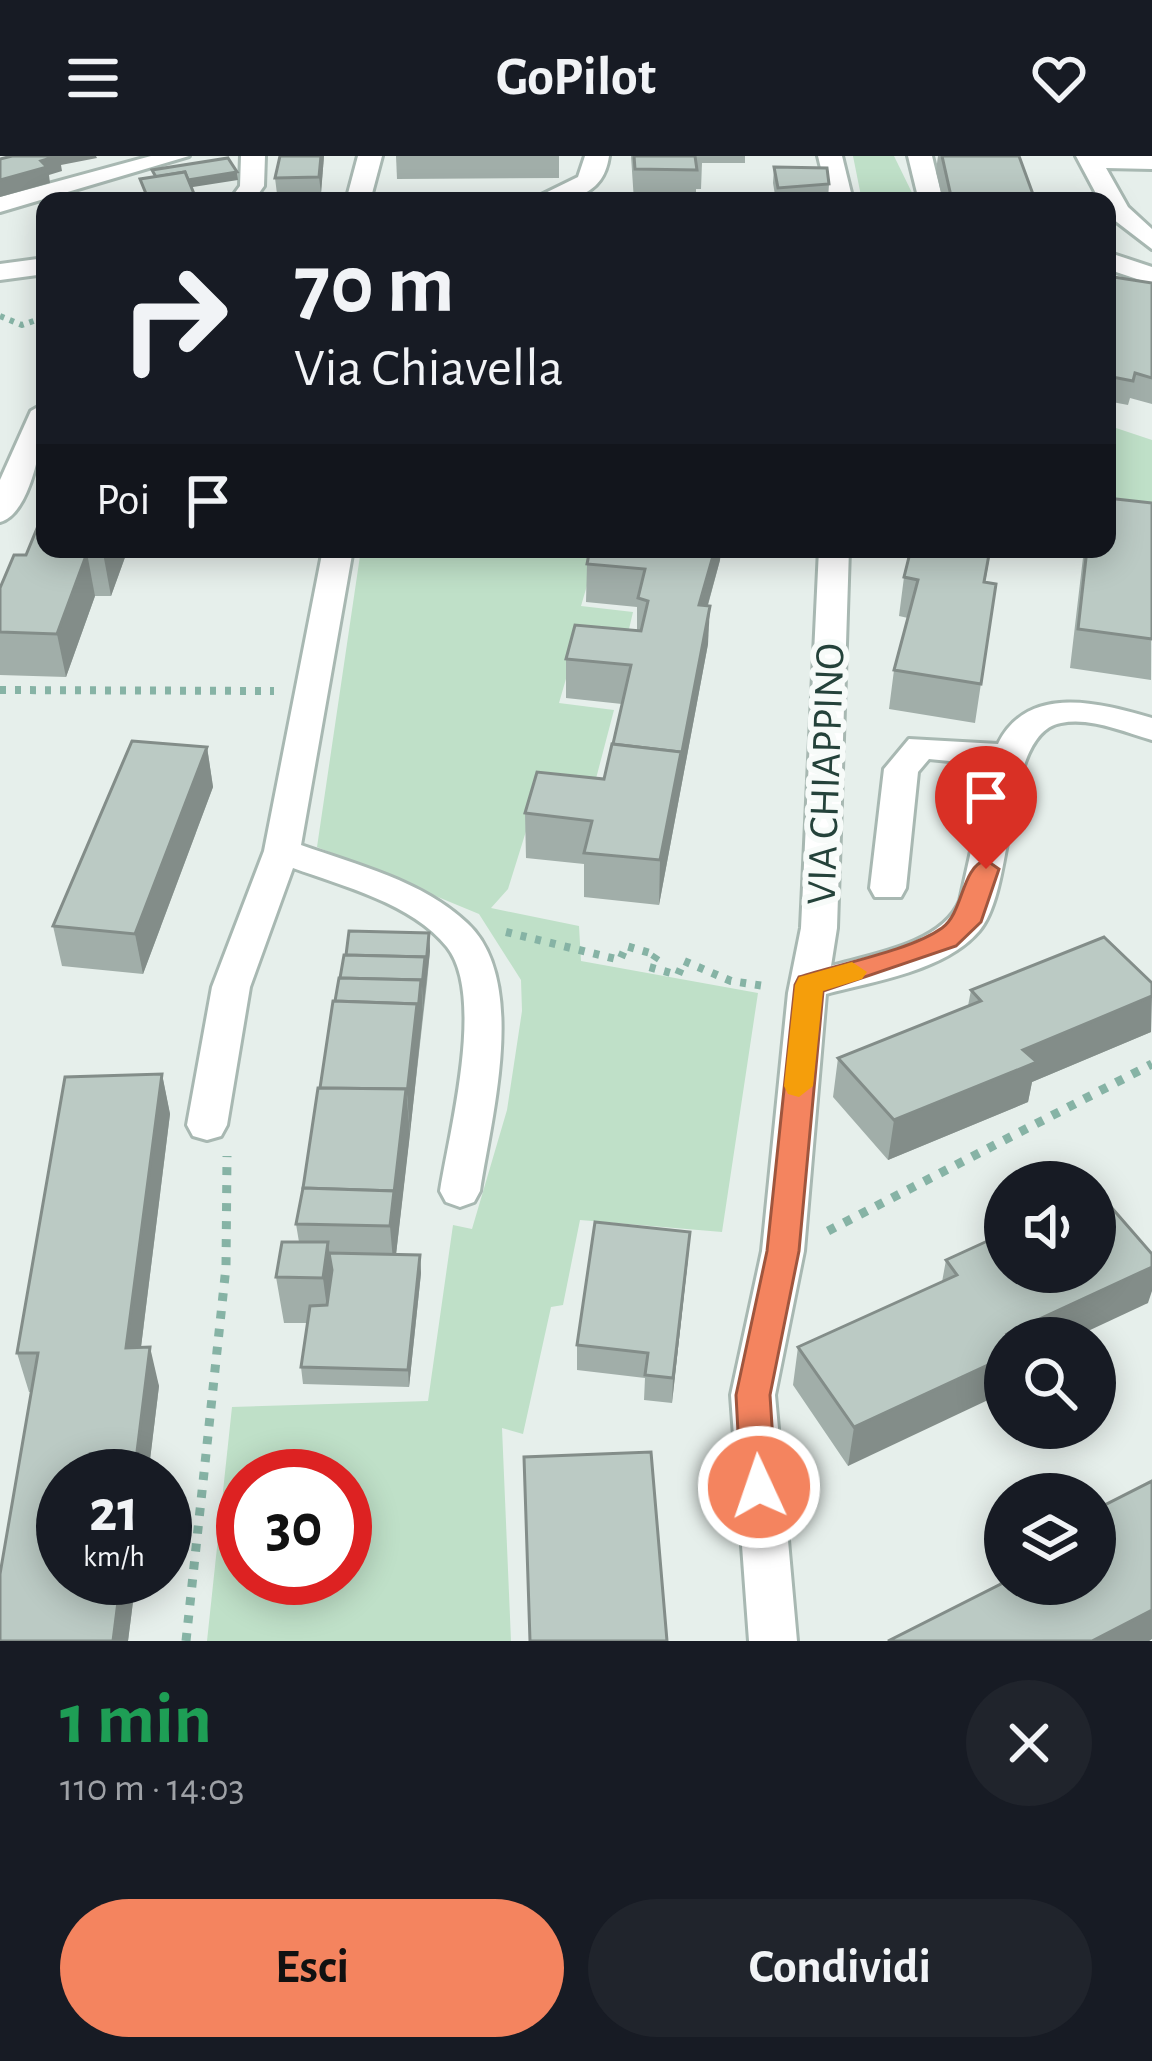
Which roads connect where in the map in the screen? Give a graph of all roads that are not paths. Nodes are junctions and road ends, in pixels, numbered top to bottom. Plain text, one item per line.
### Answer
1 (177, 156) edge
2 (254, 156) edge
3 (370, 156) edge
4 (597, 156) edge
5 (830, 156) edge
6 (920, 156) edge
7 (1090, 158) edge
8 (1145, 164) edge
9 (47, 192) edge
10 (248, 192) edge
11 (360, 192) edge
12 (567, 192) edge
13 (839, 192) edge
14 (929, 192) edge
15 (1108, 192) edge
16 (36, 195) edge
17 (0, 205) edge
18 (1116, 208) edge
19 (1152, 242) edge
20 (1116, 263) edge
21 (36, 267) edge
22 (0, 272) edge
23 (1152, 276) edge
24 (36, 431) edge
25 (0, 513) edge
26 (336, 558) edge
27 (834, 558) edge
28 (1152, 729) edge
29 (1005, 756) junction
30 (282, 851) junction
31 (888, 888) dead end
32 (809, 985) junction
33 (207, 1125) road end
34 (460, 1191) dead end
35 (773, 1641) edge

1 - 9 street
2 - 10 street
3 - 11 street
4 - 12 street
5 - 13 street
6 - 14 street
7 - 8 street
7 - 15 street
16 - 17 street
18 - 19 street
20 - 23 street
21 - 22 street
24 - 25 street
26 - 30 street
27 - 32 street, VIA CHIAPPINO
28 - 29 street
29 - 31 street
29 - 32 street
30 - 33 street
30 - 34 street
32 - 35 street, VIA CHIAPPINO

